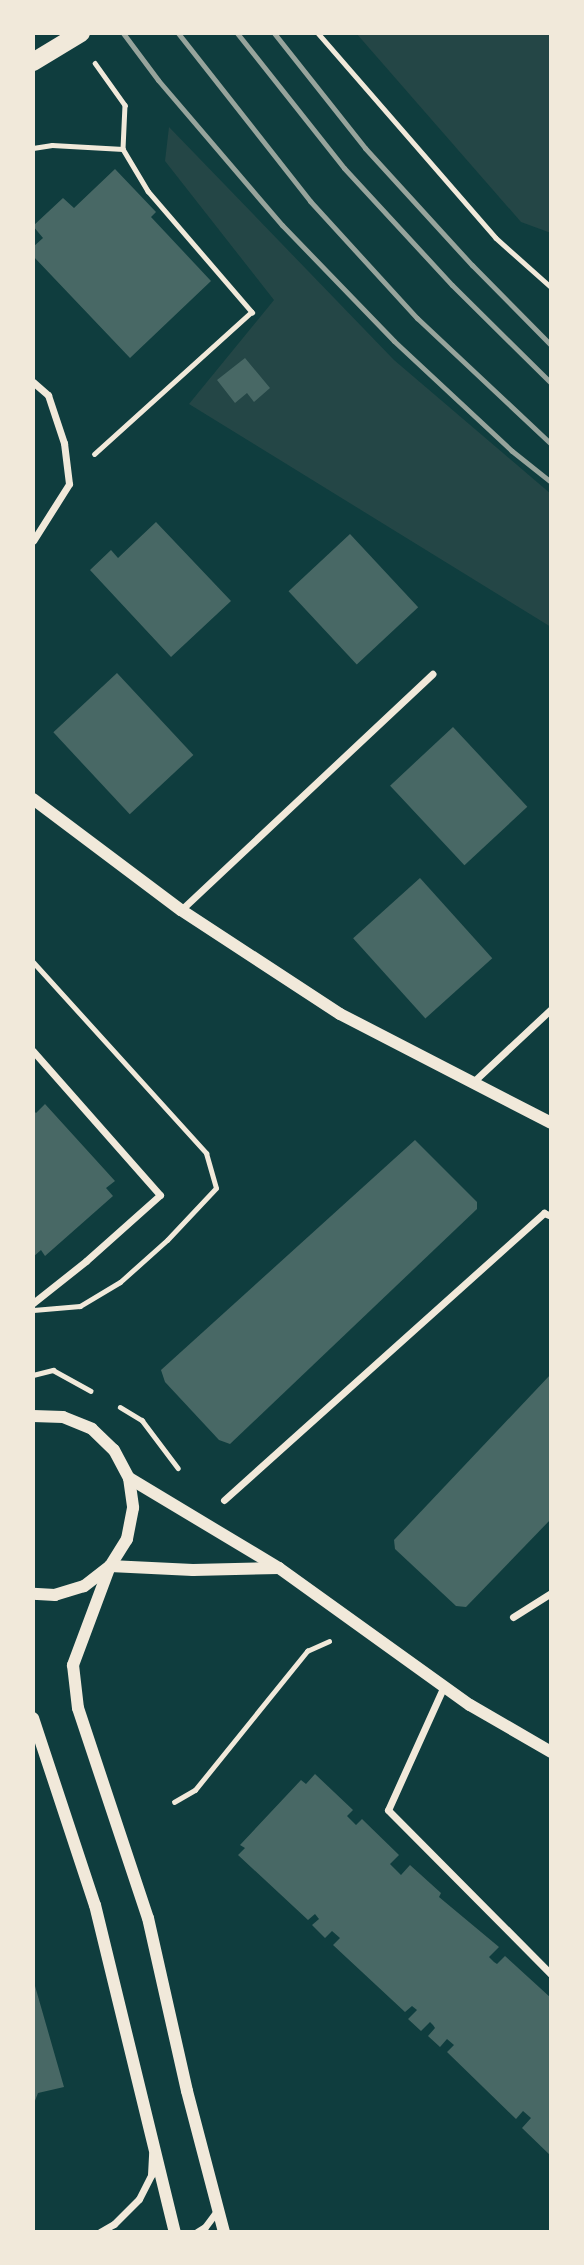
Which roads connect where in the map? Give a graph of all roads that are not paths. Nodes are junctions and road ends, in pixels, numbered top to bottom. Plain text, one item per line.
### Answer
1 (81, 33) edge
2 (33, 62) edge
3 (33, 382) edge
4 (33, 541) edge
5 (432, 674) dead end
6 (33, 799) edge
7 (181, 910) junction
8 (33, 962) edge
9 (551, 1009) edge
10 (33, 1051) edge
11 (471, 1084) junction
12 (551, 1123) edge
13 (551, 1216) edge
14 (33, 1303) edge
15 (33, 1310) edge
16 (33, 1416) edge
17 (129, 1478) junction
18 (224, 1500) dead end
19 (110, 1566) junction
20 (279, 1568) junction
21 (551, 1593) edge
22 (33, 1594) edge
23 (513, 1617) dead end
24 (443, 1686) junction
25 (33, 1718) edge
26 (551, 1752) edge
27 (551, 1974) edge
28 (152, 2140) junction
29 (218, 2210) junction
30 (100, 2232) edge
31 (174, 2232) edge
32 (197, 2232) edge
33 (224, 2232) edge

1 - 2 main road
3 - 4 street
5 - 7 street
6 - 7 street
7 - 11 street
8 - 15 lane
9 - 11 street
10 - 14 street
11 - 12 street
13 - 18 street
16 - 17 street
17 - 19 street
17 - 20 street
19 - 20 street
19 - 22 street
19 - 29 street
20 - 24 street
21 - 23 street
24 - 26 street
24 - 27 street
25 - 28 street
28 - 30 street
28 - 31 street
29 - 32 street
29 - 33 street

